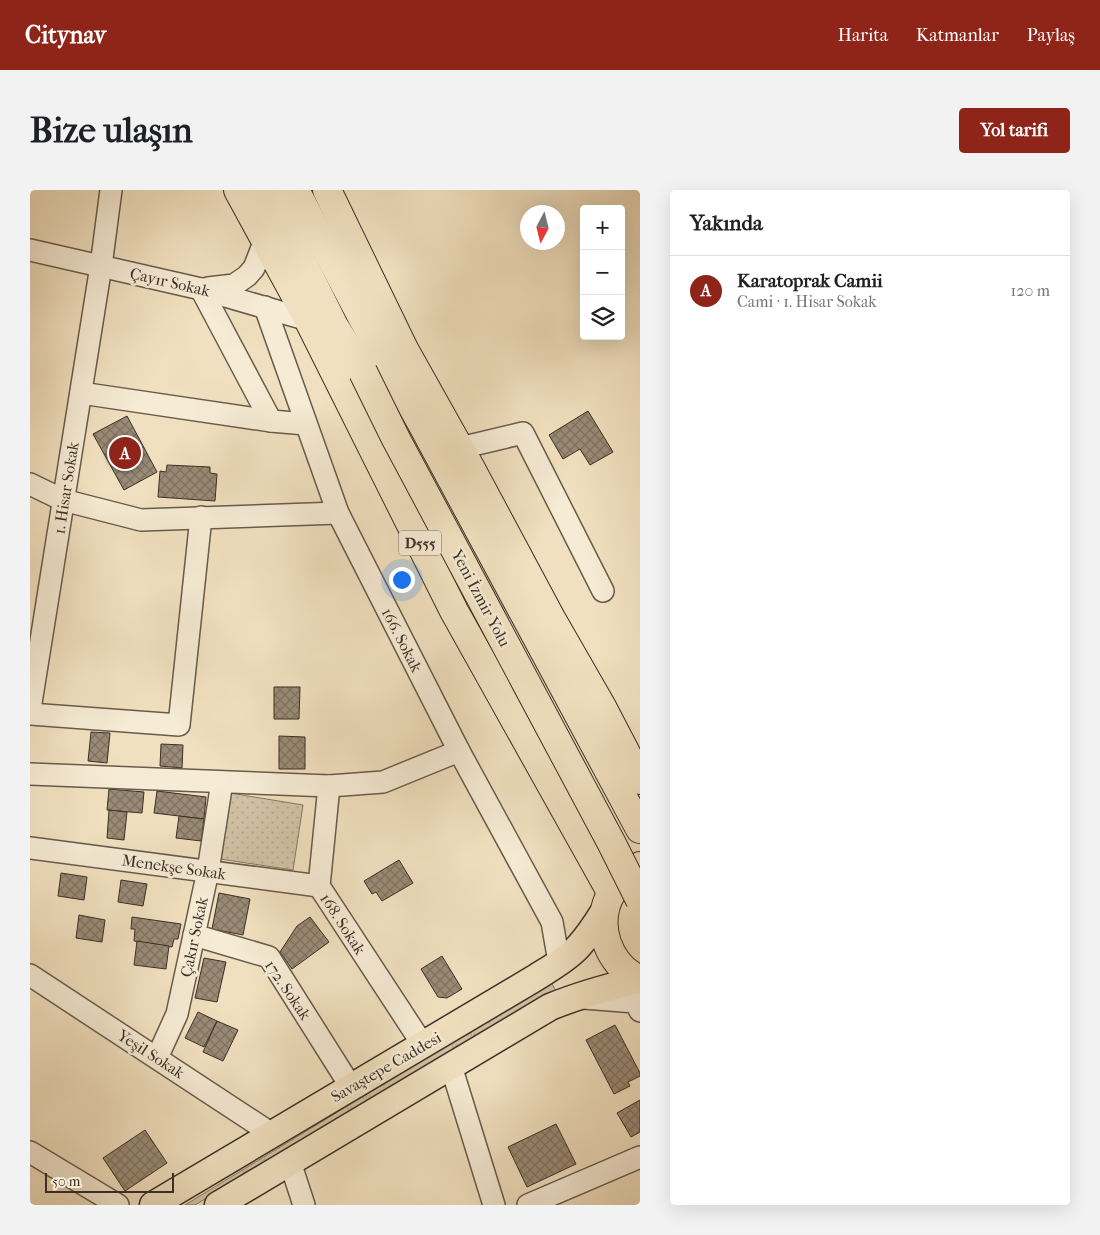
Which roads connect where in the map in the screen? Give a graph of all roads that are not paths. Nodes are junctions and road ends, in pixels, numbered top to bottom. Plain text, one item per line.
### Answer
1 (112, 190) edge
2 (238, 190) edge
3 (266, 190) edge
4 (295, 190) edge
5 (327, 190) edge
6 (265, 240) junction
7 (30, 250) edge
8 (101, 266) junction
9 (201, 288) junction
10 (266, 307) junction
11 (308, 320) junction
12 (373, 363) junction
13 (81, 393) junction
14 (271, 421) junction
15 (306, 424) junction
16 (460, 448) junction
17 (30, 484) edge
18 (64, 500) junction
19 (338, 513) junction
20 (201, 517) junction
21 (603, 591) dead end
22 (35, 648) edge
23 (30, 709) edge
24 (30, 714) edge
25 (459, 751) junction
26 (30, 774) edge
27 (640, 780) edge
28 (222, 782) junction
29 (329, 786) junction
30 (640, 829) edge
31 (30, 848) edge
32 (640, 866) edge
33 (208, 871) junction
34 (319, 886) junction
35 (640, 900) edge
36 (608, 902) junction
37 (194, 935) junction
38 (559, 962) junction
39 (30, 975) edge
40 (639, 980) edge
41 (574, 997) junction
42 (640, 1011) edge
43 (423, 1045) junction
44 (157, 1058) junction
45 (451, 1066) junction
46 (351, 1087) junction
47 (272, 1134) junction
48 (30, 1152) edge
49 (640, 1157) edge
50 (290, 1162) junction
51 (118, 1205) edge
52 (153, 1205) edge
53 (218, 1205) edge
54 (304, 1205) edge
55 (494, 1205) edge
56 (528, 1205) edge

1 - 8 street, 1. Hisar Sokak
2 - 6 highway, Yeni İzmir Yolu / D555
3 - 12 highway, Yeni İzmir Yolu / D555
4 - 12 highway
5 - 16 highway
6 - 9 street
6 - 11 highway, Yeni İzmir Yolu / D555
7 - 8 street, Çayır Sokak
8 - 9 street, Çayır Sokak
8 - 13 street, 1. Hisar Sokak
9 - 10 street, Çayır Sokak
9 - 14 street
10 - 11 street, Çayır Sokak
10 - 15 street, 166. Sokak
11 - 36 highway, Yeni İzmir Yolu / D555
12 - 30 highway, Yeni İzmir Yolu / D555
12 - 35 highway, Yeni İzmir Yolu / D555, bridge
13 - 14 street
13 - 18 street, 1. Hisar Sokak
14 - 15 street
15 - 19 street, 166. Sokak
16 - 21 street
16 - 27 highway
17 - 18 street
18 - 20 street
18 - 22 street, 1. Hisar Sokak
19 - 20 street
19 - 25 street, 166. Sokak
20 - 24 street
22 - 23 street, 1. Hisar Sokak
25 - 29 street
25 - 38 street, 166. Sokak
26 - 28 street
28 - 29 street
28 - 33 street, Çakır Sokak
29 - 34 street, 168. Sokak
31 - 33 street, Menekşe Sokak
32 - 36 highway
33 - 34 street, Menekşe Sokak
33 - 37 street, Çakır Sokak
34 - 43 street, 168. Sokak
36 - 38 main road, Savaştepe Caddesi
36 - 40 highway
37 - 44 street, Çakır Sokak
37 - 46 street, 172. Sokak
38 - 43 main road, Savaştepe Caddesi
39 - 44 street, Yeşil Sokak
40 - 41 main road, Savaştepe Caddesi
41 - 42 street
41 - 45 main road, Savaştepe Caddesi
43 - 46 main road, Savaştepe Caddesi
44 - 47 street, Yeşil Sokak
45 - 50 main road, Savaştepe Caddesi
45 - 55 street
46 - 47 main road, Savaştepe Caddesi
47 - 52 main road, Savaştepe Caddesi
48 - 51 street
49 - 56 street
50 - 53 main road, Savaştepe Caddesi
50 - 54 street

